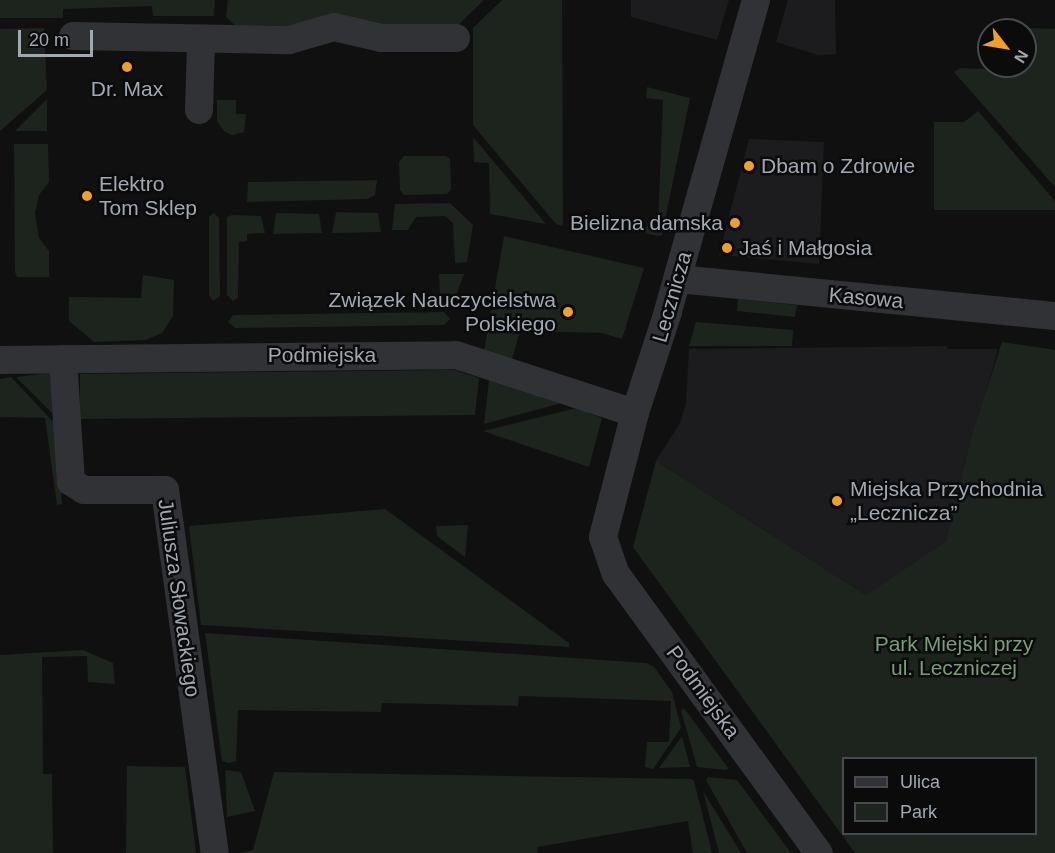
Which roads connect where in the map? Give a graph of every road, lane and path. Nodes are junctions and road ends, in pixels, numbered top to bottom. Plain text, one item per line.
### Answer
1 (756, 0) edge
2 (73, 36) dead end
3 (456, 38) dead end
4 (201, 41) junction
5 (199, 110) dead end
6 (678, 279) junction
7 (1055, 316) edge
8 (63, 358) junction
9 (0, 360) edge
10 (635, 413) junction
11 (606, 525) joint
12 (215, 853) edge
13 (819, 853) edge

1 - 6 street, Lecznicza
2 - 4 street
3 - 4 street
4 - 5 street
6 - 7 street, Kasowa
6 - 10 street, Lecznicza
8 - 9 street, Podmiejska
8 - 10 street, Podmiejska
8 - 12 street, Juliusza Słowackiego
10 - 11 street, Lecznicza
11 - 13 street, Podmiejska

